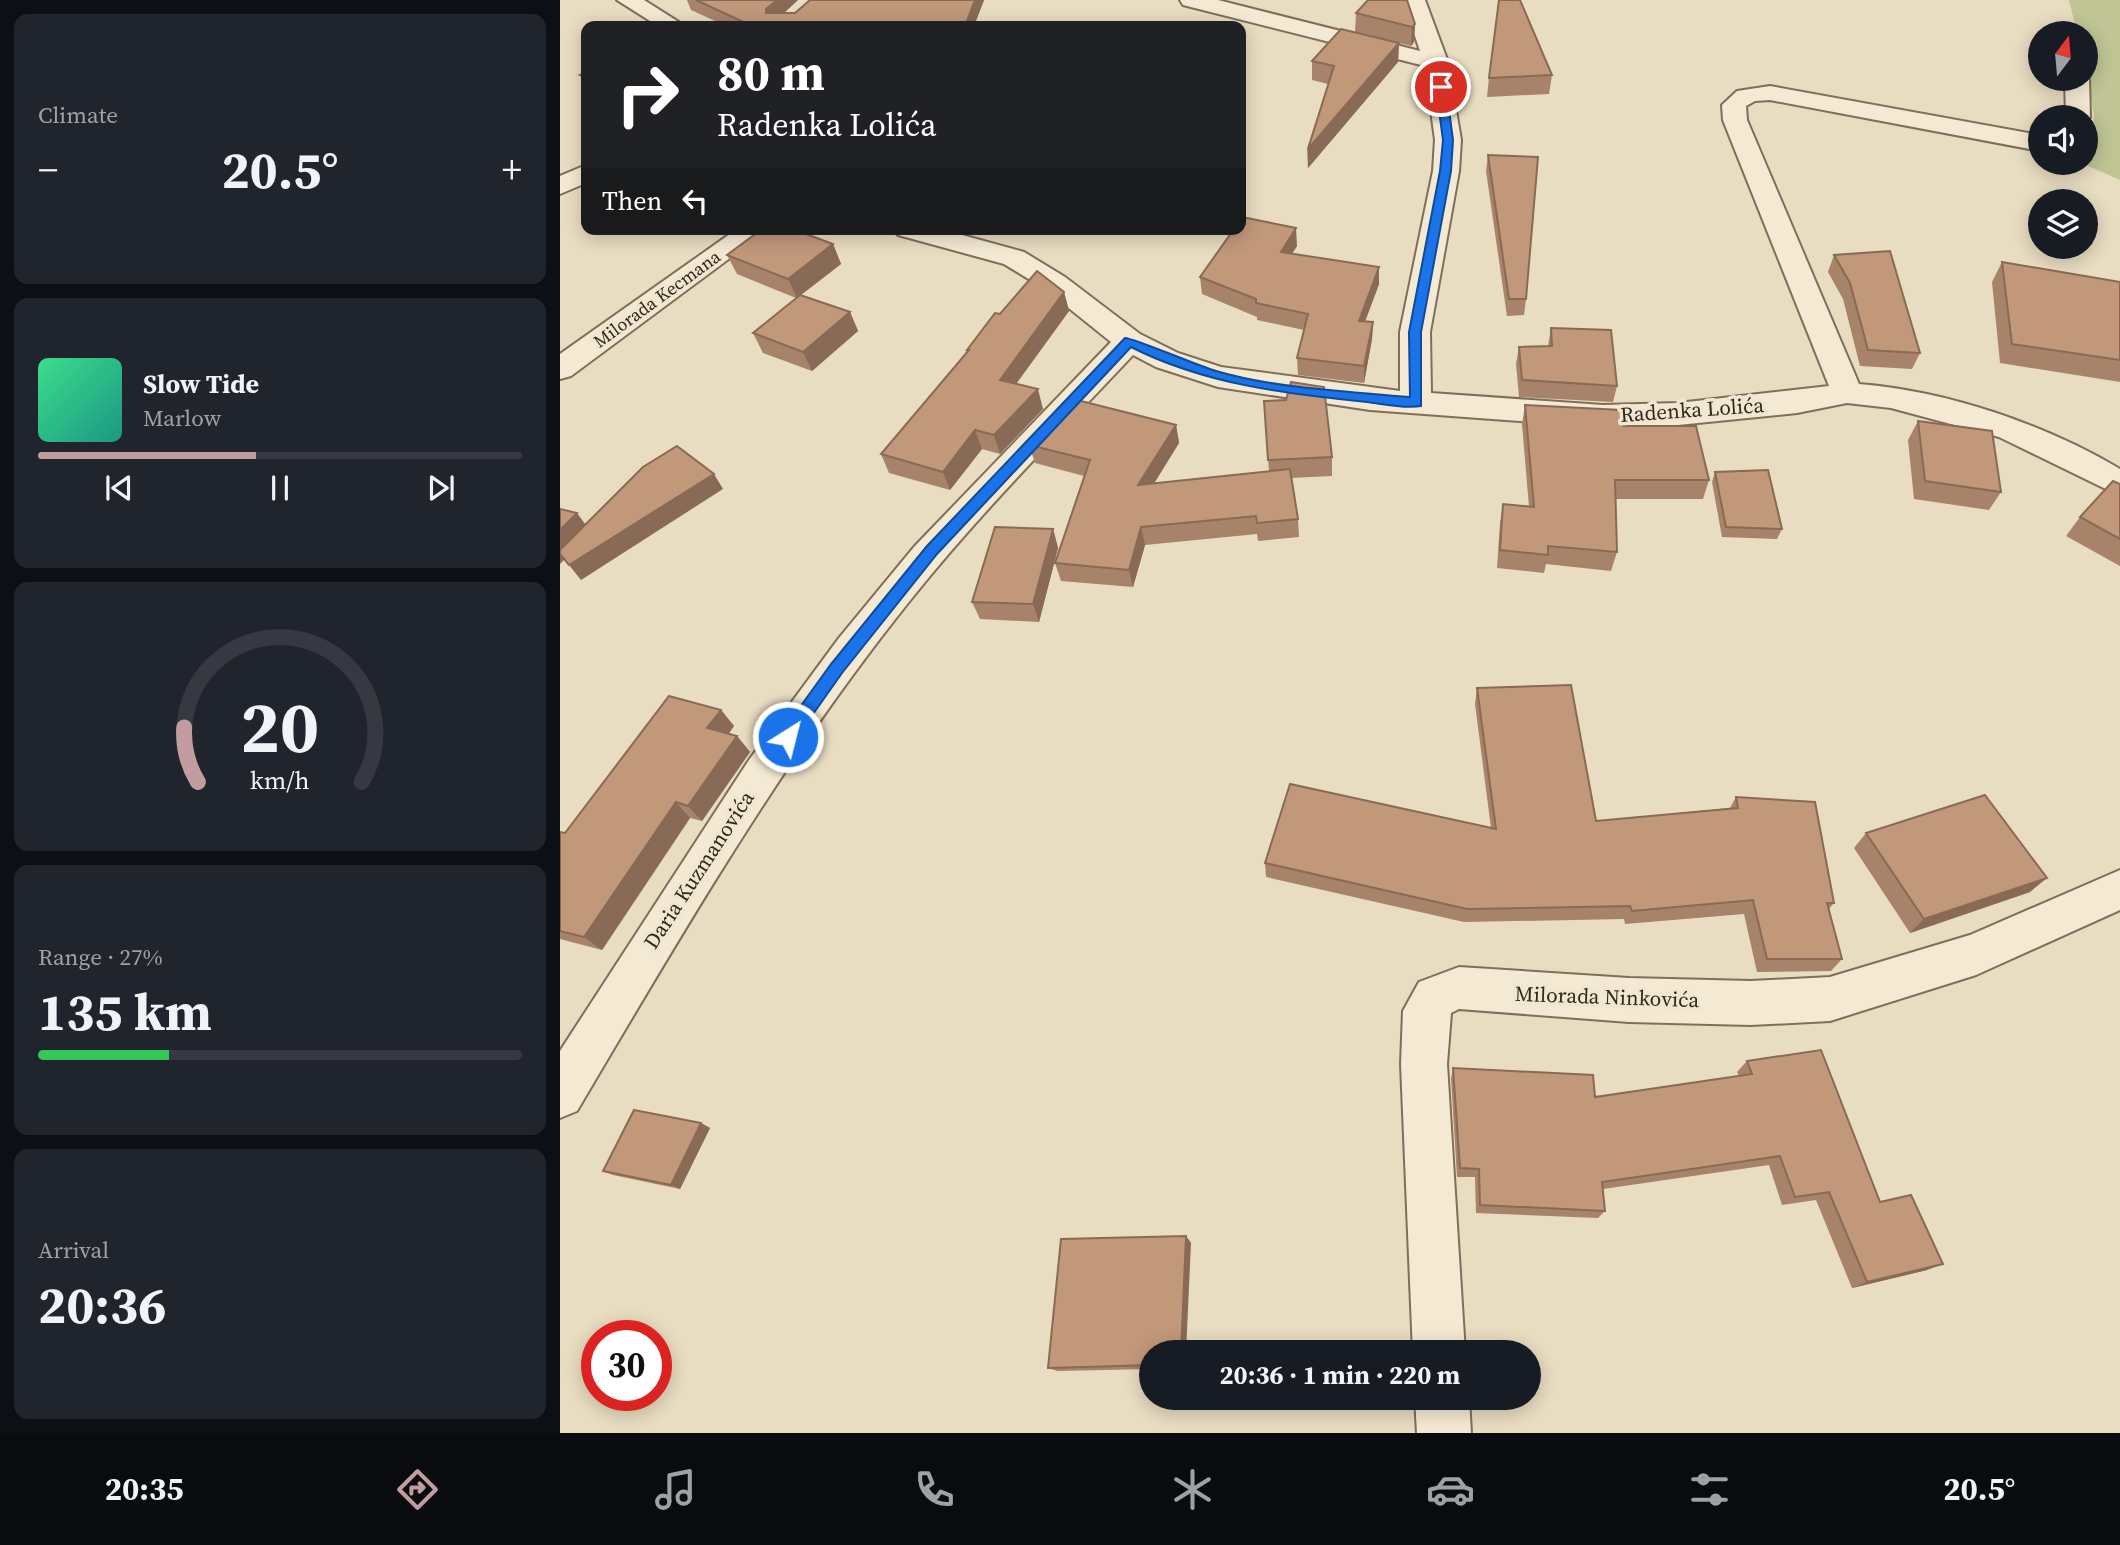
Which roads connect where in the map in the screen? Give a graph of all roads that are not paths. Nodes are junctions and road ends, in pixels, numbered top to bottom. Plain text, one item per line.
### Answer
1 (628, 0) edge
2 (1191, 0) edge
3 (1414, 0) edge
4 (665, 21) edge
5 (1436, 62) junction
6 (2028, 141) edge
7 (581, 176) edge
8 (560, 186) edge
9 (747, 235) edge
10 (930, 235) edge
11 (1129, 341) junction
12 (560, 369) edge
13 (1847, 393) junction
14 (1416, 402) junction
15 (2120, 484) edge
16 (2120, 889) edge
17 (560, 1094) edge
18 (1439, 1340) edge
19 (1443, 1410) edge
20 (1444, 1433) edge

1 - 4 street
2 - 5 street
3 - 5 street
5 - 14 street
6 - 13 street
7 - 8 street
9 - 12 street, Milorada Kecmana
10 - 11 street, Radenka Lolića
11 - 14 street, Radenka Lolića
11 - 17 street, Daria Kuzmanovića
13 - 14 street, Radenka Lolića
13 - 15 street, Radenka Lolića
16 - 18 street, Milorada Ninkovića
19 - 20 street

